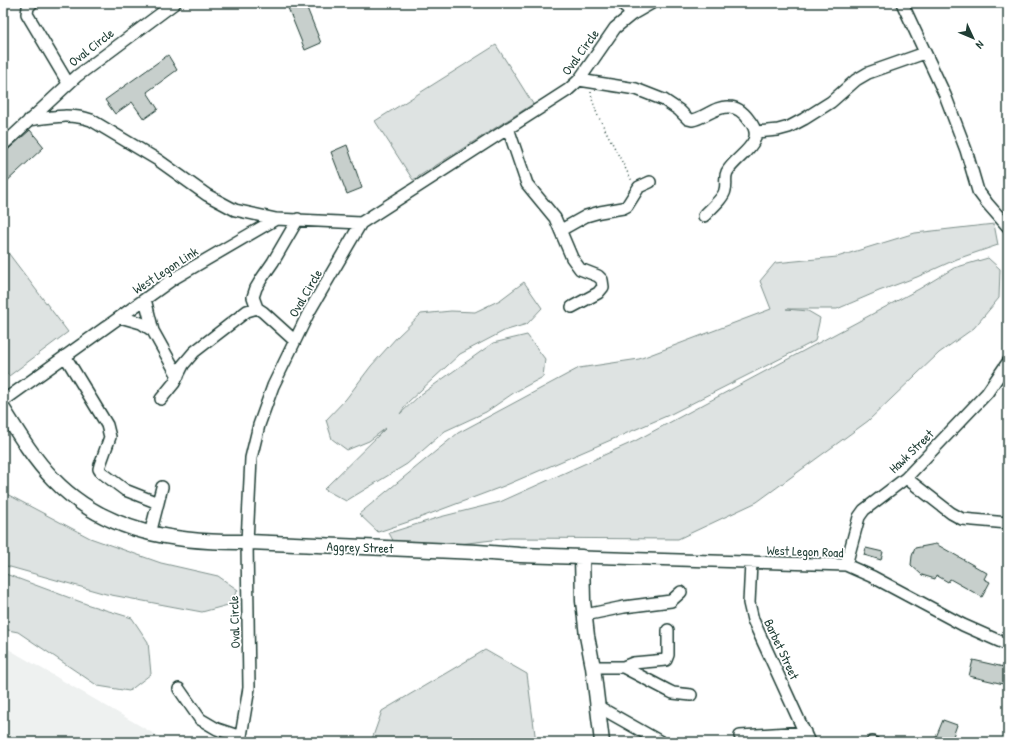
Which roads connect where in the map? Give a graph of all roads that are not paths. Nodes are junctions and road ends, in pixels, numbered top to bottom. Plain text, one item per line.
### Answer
1 (32, 3) edge
2 (175, 3) edge
3 (623, 3) edge
4 (652, 3) edge
5 (902, 3) edge
6 (631, 16) junction
7 (926, 53) junction
8 (579, 80) junction
9 (68, 83) junction
10 (30, 120) junction
11 (508, 128) junction
12 (756, 132) junction
13 (3, 145) edge
14 (650, 182) dead end
15 (704, 216) dead end
16 (276, 219) junction
17 (298, 220) junction
18 (361, 223) junction
19 (1008, 227) edge
20 (560, 230) junction
21 (145, 299) junction
22 (257, 308) junction
23 (572, 308) dead end
24 (120, 317) junction
25 (153, 331) junction
26 (295, 341) junction
27 (66, 356) junction
28 (1008, 362) edge
29 (178, 376) junction
30 (161, 399) dead end
31 (3, 401) edge
32 (3, 409) edge
33 (906, 478) junction
34 (162, 487) dead end
35 (158, 503) junction
36 (1008, 523) edge
37 (150, 534) junction
38 (247, 542) junction
39 (582, 557) junction
40 (751, 563) junction
41 (846, 565) junction
42 (680, 592) dead end
43 (585, 615) junction
44 (668, 630) dead end
45 (1008, 645) edge
46 (623, 667) junction
47 (593, 668) junction
48 (179, 689) dead end
49 (691, 695) dead end
50 (599, 707) junction
51 (740, 736) dead end
52 (807, 737) edge
53 (241, 740) edge
54 (602, 742) edge
55 (661, 742) edge

1 - 9 street
2 - 9 street, Oval Circle
3 - 6 street
4 - 6 street, Oval Circle
5 - 7 street
6 - 8 street, Oval Circle
7 - 12 street
7 - 19 street
8 - 11 street, Oval Circle
8 - 12 street
9 - 10 street, Oval Circle
10 - 13 street, Oval Circle
10 - 16 street
11 - 18 street, Oval Circle
11 - 20 street
12 - 15 street
14 - 20 street
16 - 17 street
16 - 21 street, West Legon Link
17 - 18 street
17 - 22 street
18 - 26 street, Oval Circle
20 - 23 street
21 - 24 street, West Legon Link
21 - 25 street
22 - 26 street
22 - 29 street
24 - 25 street
24 - 27 street, West Legon Link
25 - 29 street
26 - 38 street, Oval Circle
27 - 31 street, West Legon Link
27 - 35 street
28 - 33 street, Hawk Street
29 - 30 street
32 - 37 main road, Aggrey Street
33 - 36 street
33 - 41 street, Hawk Street
34 - 35 street
35 - 37 street
37 - 38 main road, Aggrey Street
38 - 39 main road, Aggrey Street
38 - 53 street, Oval Circle
39 - 40 street, West Legon Road
39 - 43 main road
40 - 41 street, West Legon Road
40 - 52 street, Barbet Street
41 - 45 street, West Legon Road
42 - 43 street
43 - 47 main road
44 - 46 street
46 - 47 street
46 - 49 street
47 - 50 main road
48 - 53 street
50 - 54 main road
50 - 55 street
51 - 52 street

